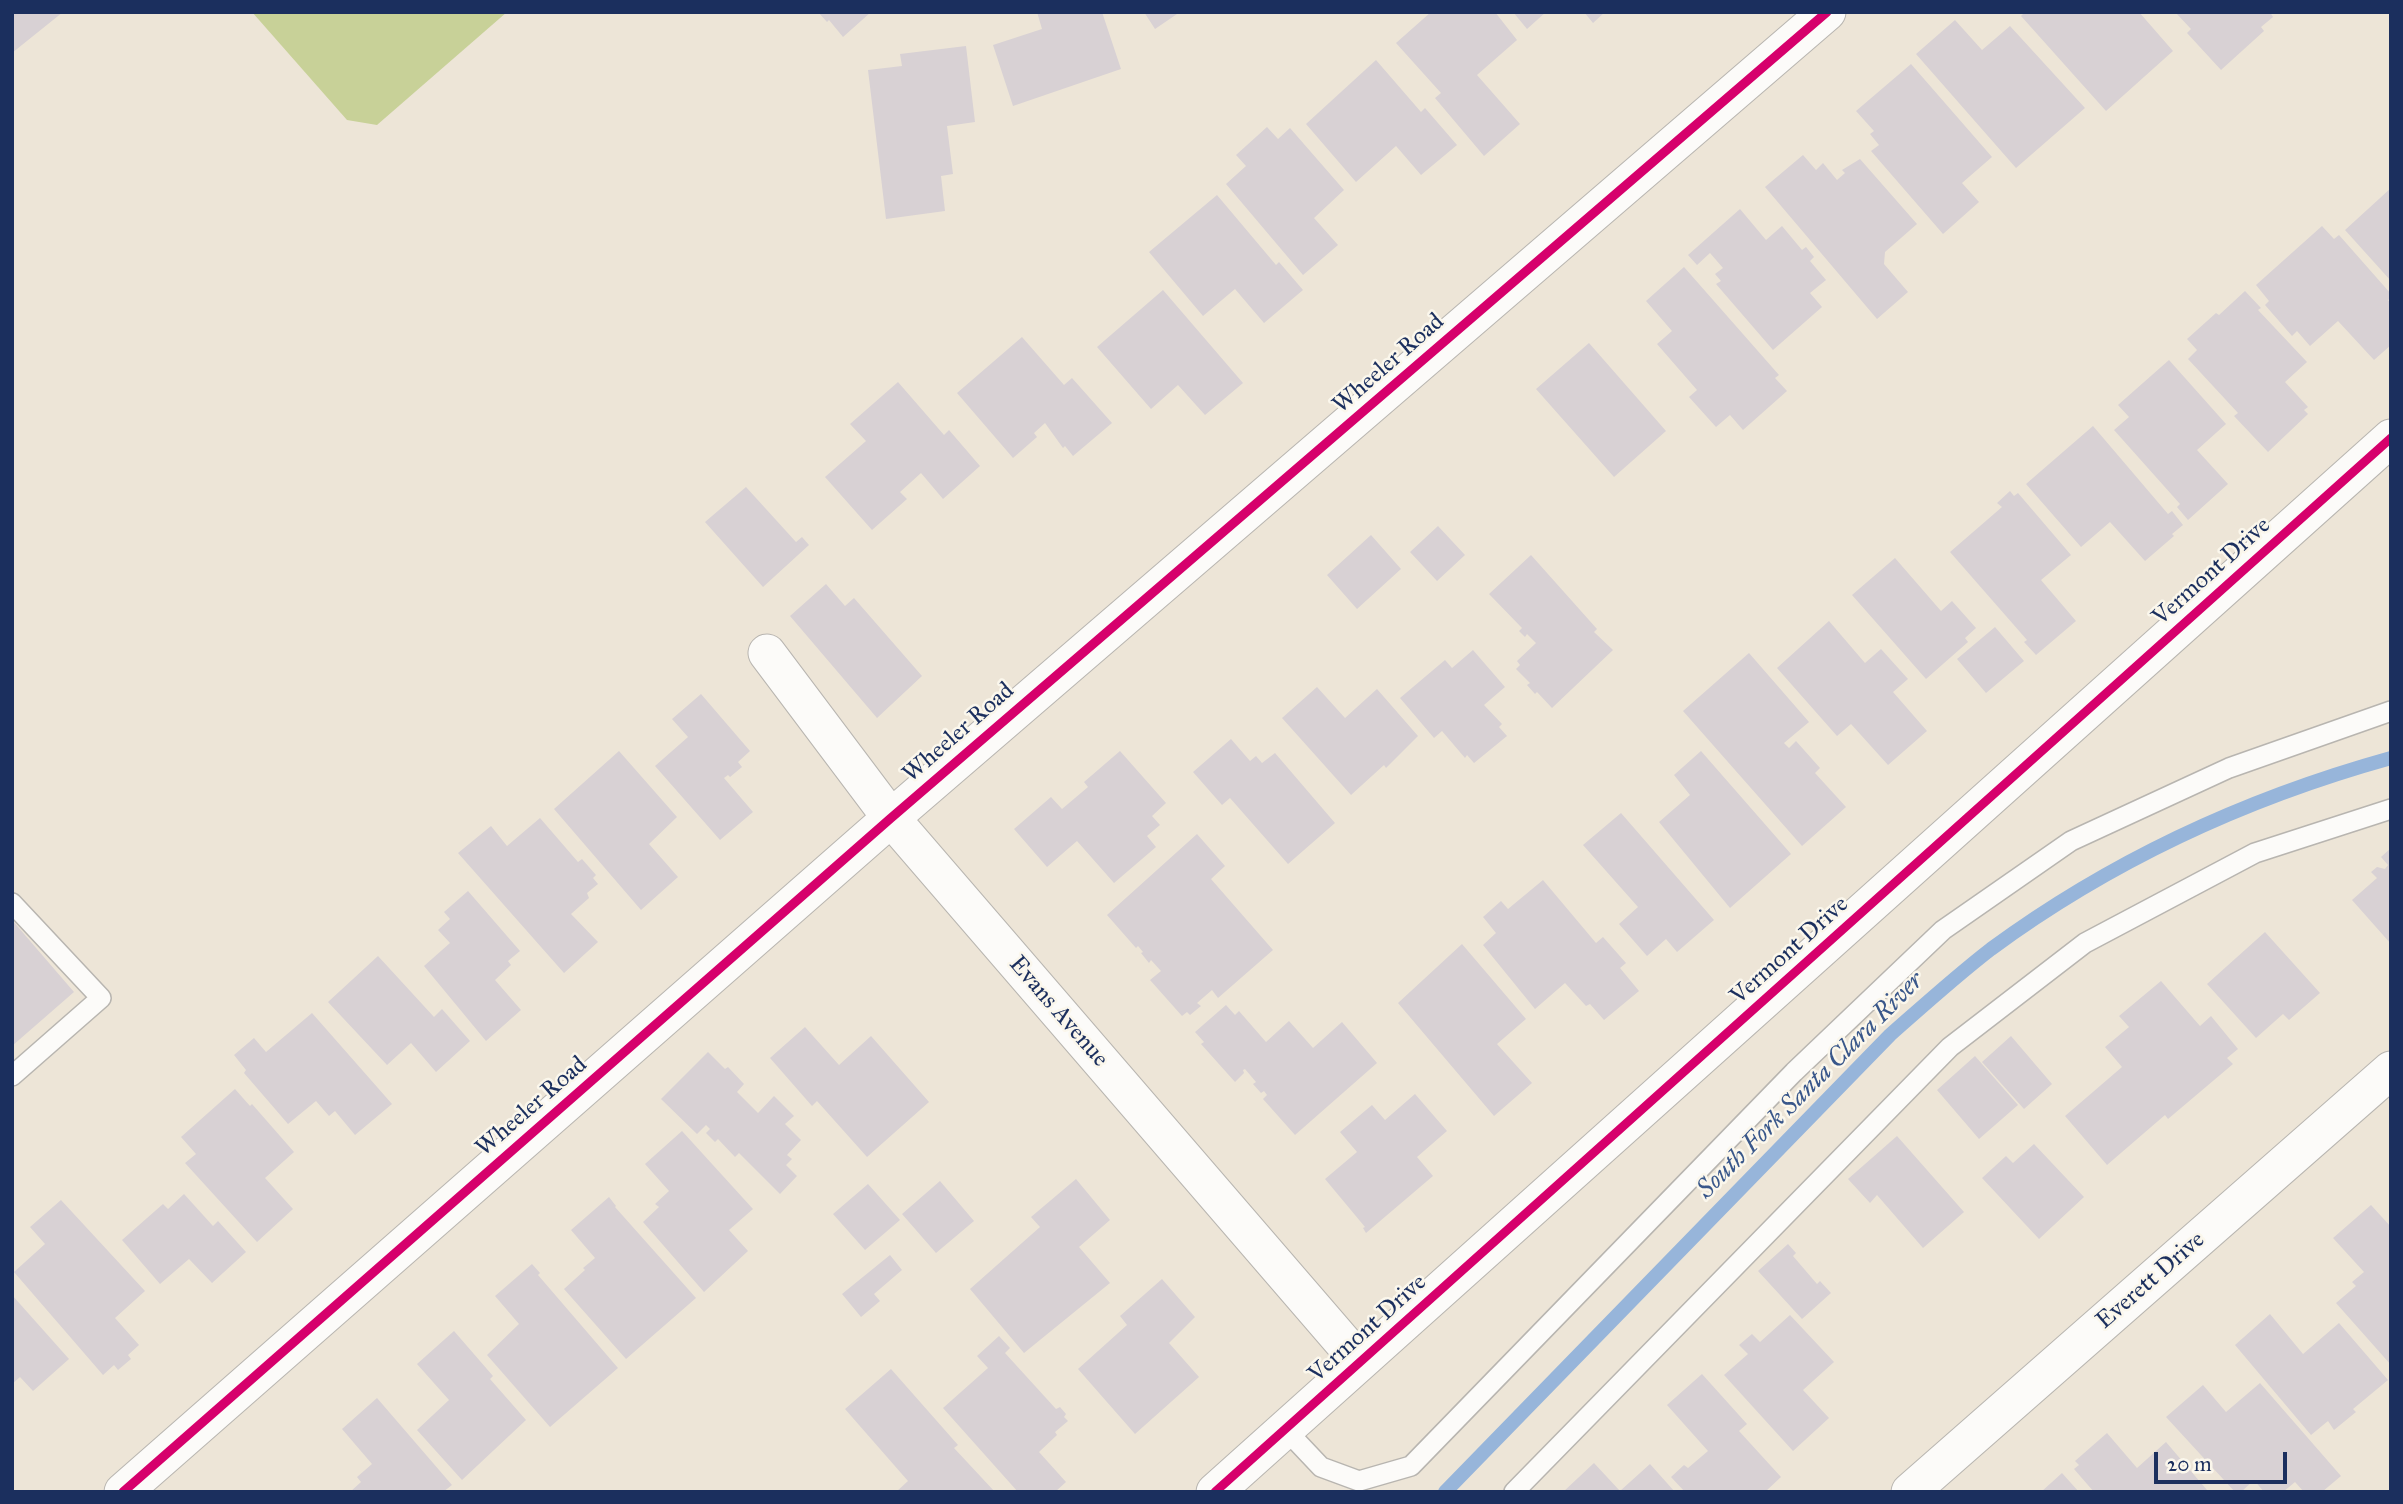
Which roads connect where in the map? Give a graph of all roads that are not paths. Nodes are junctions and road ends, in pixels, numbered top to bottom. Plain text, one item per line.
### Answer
1 (1826, 12) edge
2 (2391, 438) edge
3 (767, 653) dead end
4 (2391, 711) edge
5 (2391, 809) edge
6 (891, 818) junction
7 (12, 902) edge
8 (2391, 1070) edge
9 (12, 1076) edge
10 (1360, 1362) junction
11 (1286, 1430) junction
12 (123, 1492) edge
13 (1215, 1492) edge
14 (1514, 1492) edge
15 (1910, 1492) edge

1 - 6 street, Wheeler Road
2 - 10 street, Vermont Drive
3 - 6 street, Evans Avenue
4 - 11 lane
5 - 14 lane
6 - 10 street, Evans Avenue
6 - 12 street, Wheeler Road
7 - 9 lane
8 - 15 street, Everett Drive
10 - 11 street, Vermont Drive
11 - 13 street, Vermont Drive

